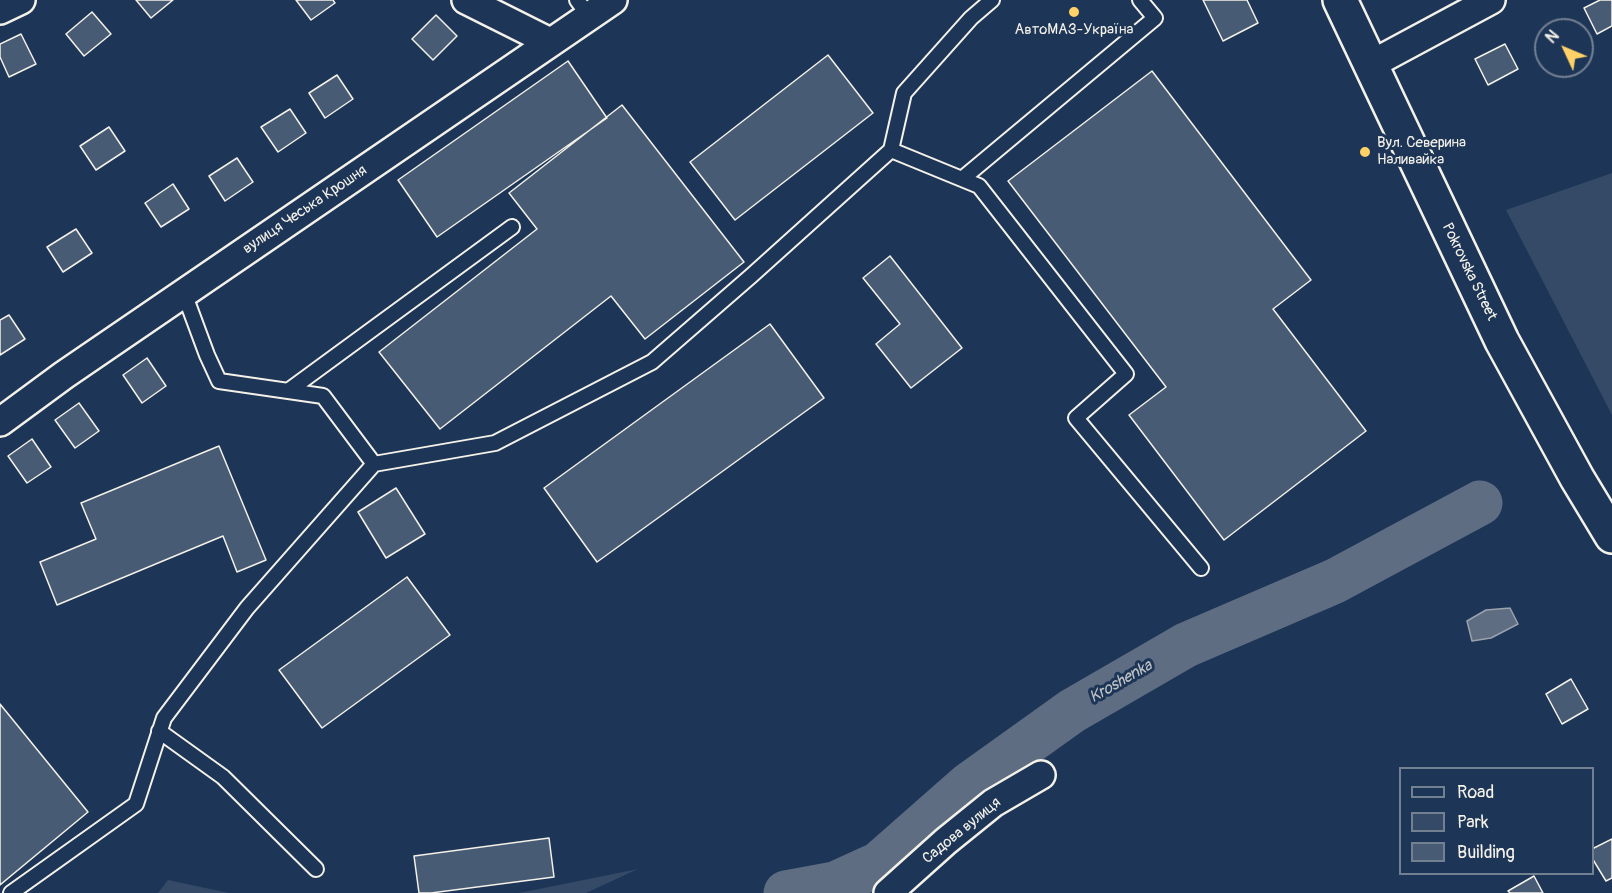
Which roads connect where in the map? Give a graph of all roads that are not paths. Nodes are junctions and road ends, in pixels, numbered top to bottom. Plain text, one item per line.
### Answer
1 (21, 0) edge
2 (466, 0) edge
3 (613, 0) edge
4 (992, 0) edge
5 (1140, 0) edge
6 (1340, 0) edge
7 (1491, 0) edge
8 (583, 8) edge
9 (0, 10) edge
10 (550, 42) junction
11 (1370, 65) junction
12 (891, 150) junction
13 (962, 179) junction
14 (512, 227) dead end
15 (184, 293) junction
16 (288, 391) junction
17 (0, 422) edge
18 (374, 464) junction
19 (1612, 537) edge
20 (1201, 568) dead end
21 (159, 731) junction
22 (1041, 775) dead end
23 (316, 868) dead end
24 (12, 893) edge
25 (888, 893) edge

1 - 9 street
2 - 10 street
3 - 8 street, вулиця Чеська Крошня
4 - 12 lane
5 - 13 lane
6 - 11 highway, Pokrovska Street
7 - 11 street
8 - 10 street, вулиця Чеська Крошня
10 - 15 street, вулиця Чеська Крошня
11 - 19 highway, Pokrovska Street
12 - 13 lane
12 - 18 lane
13 - 20 lane
14 - 16 lane
15 - 16 lane
15 - 17 street, вулиця Чеська Крошня
16 - 18 lane
18 - 21 lane
21 - 23 lane
21 - 24 lane
22 - 25 street, Садова вулиця

